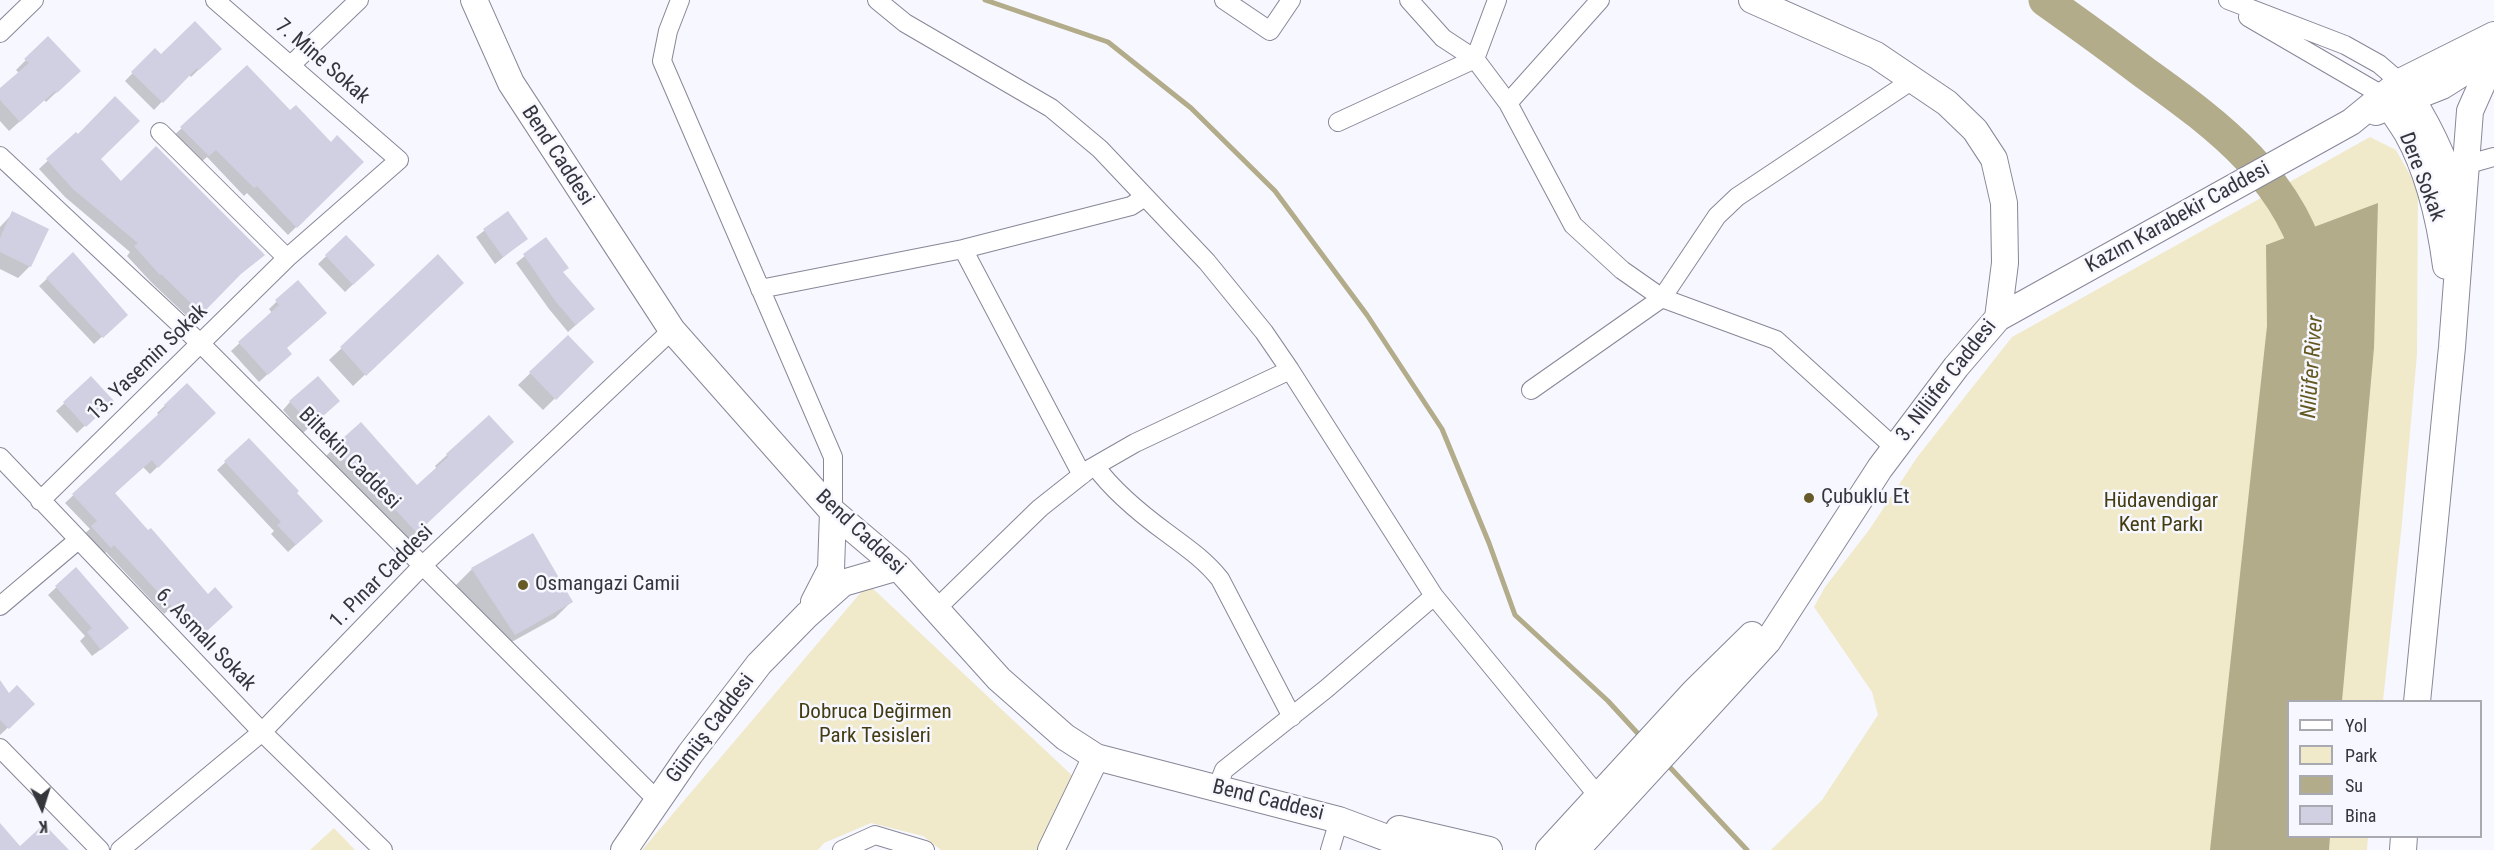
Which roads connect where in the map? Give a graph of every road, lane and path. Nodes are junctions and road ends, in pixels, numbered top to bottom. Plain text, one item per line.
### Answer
1 (34, 0) edge
2 (215, 0) edge
3 (359, 0) edge
4 (474, 0) edge
5 (680, 0) edge
6 (877, 0) edge
7 (1224, 0) edge
8 (1290, 0) edge
9 (1409, 0) edge
10 (1497, 0) edge
11 (1600, 0) edge
12 (1752, 0) edge
13 (2218, 0) edge
14 (2228, 0) edge
15 (0, 33) edge
16 (2494, 35) edge
17 (2494, 55) edge
18 (1474, 59) junction
19 (291, 64) junction
20 (1914, 79) junction
21 (2396, 96) junction
22 (1508, 103) junction
23 (1338, 122) dead end
24 (160, 132) dead end
25 (0, 156) edge
26 (2494, 157) edge
27 (399, 160) joint
28 (2465, 165) junction
29 (1145, 197) junction
30 (2461, 215) junction
31 (963, 249) junction
32 (287, 258) junction
33 (760, 289) junction
34 (1662, 298) junction
35 (1998, 318) junction
36 (672, 330) junction
37 (200, 343) junction
38 (2452, 347) junction
39 (1290, 370) junction
40 (1531, 390) dead end
41 (1895, 448) junction
42 (0, 457) edge
43 (1088, 470) junction
44 (40, 501) junction
45 (833, 512) junction
46 (78, 540) junction
47 (423, 565) junction
48 (898, 567) junction
49 (1434, 596) junction
50 (0, 606) edge
51 (936, 609) junction
52 (807, 615) junction
53 (2417, 700) edge
54 (1292, 717) junction
55 (262, 732) junction
56 (0, 748) edge
57 (1096, 757) junction
58 (1629, 776) junction
59 (1217, 788) junction
60 (1599, 797) junction
61 (658, 801) junction
62 (1339, 820) junction
63 (100, 850) edge
64 (120, 850) edge
65 (383, 850) edge
66 (624, 850) edge
67 (842, 850) edge
68 (925, 850) edge
69 (1051, 850) edge
70 (1330, 850) edge
71 (1419, 850) edge
72 (1489, 850) edge
73 (1549, 850) edge
74 (1576, 850) edge

1 - 15 street
2 - 19 street, 7. Mine Sokak
3 - 19 street
4 - 36 main road, Bend Caddesi
5 - 33 street
6 - 29 street
7 - 8 street
9 - 18 street
10 - 18 street
11 - 22 street
12 - 20 main road, 3. Nilüfer Caddesi
13 - 21 street, Dere Sokak
14 - 21 street
16 - 21 main road, Kazım Karabekir Caddesi
17 - 21 main road, Kazım Karabekir Caddesi
17 - 28 main road, Dere Sokak
18 - 22 street
18 - 23 street
19 - 27 street, 7. Mine Sokak
20 - 34 street
20 - 35 main road, 3. Nilüfer Caddesi
21 - 30 main road, Dere Sokak
21 - 35 main road, Kazım Karabekir Caddesi
21 - 38 main road, Dere Sokak
22 - 34 street
24 - 32 street
25 - 37 street, Biltekin Caddesi
26 - 28 street
27 - 32 street, 13. Yasemin Sokak
28 - 30 main road, Dere Sokak
29 - 31 street
29 - 39 street
30 - 38 main road, Dere Sokak
31 - 33 street
31 - 43 street
32 - 37 street, 13. Yasemin Sokak
33 - 45 street
34 - 40 street
34 - 41 street
35 - 41 main road, 3. Nilüfer Caddesi
36 - 45 main road, Bend Caddesi
36 - 47 street, 1. Pınar Caddesi
37 - 44 street, 13. Yasemin Sokak
37 - 47 street, Biltekin Caddesi
38 - 53 main road, Dere Sokak
39 - 43 street
39 - 49 street
41 - 58 main road, 3. Nilüfer Caddesi
42 - 44 street, 6. Asmalı Sokak
43 - 51 street
43 - 54 street
44 - 46 street, 6. Asmalı Sokak
45 - 48 main road, Bend Caddesi
45 - 52 main road
46 - 50 street
46 - 55 street, 6. Asmalı Sokak
47 - 55 street, 1. Pınar Caddesi
47 - 61 street, Biltekin Caddesi
48 - 51 main road, Bend Caddesi
48 - 52 main road
49 - 54 street
49 - 60 street
51 - 57 main road, Bend Caddesi
52 - 61 main road, Gümüş Caddesi
54 - 59 street
55 - 64 street, 1. Pınar Caddesi
55 - 65 street, 6. Asmalı Sokak
56 - 63 street
57 - 59 main road, Bend Caddesi
57 - 69 main road
58 - 60 main road
58 - 74 main road
59 - 62 main road, Bend Caddesi
60 - 73 main road
61 - 66 main road, Gümüş Caddesi
62 - 70 street
62 - 71 main road, Bend Caddesi
62 - 72 main road
67 - 68 street

